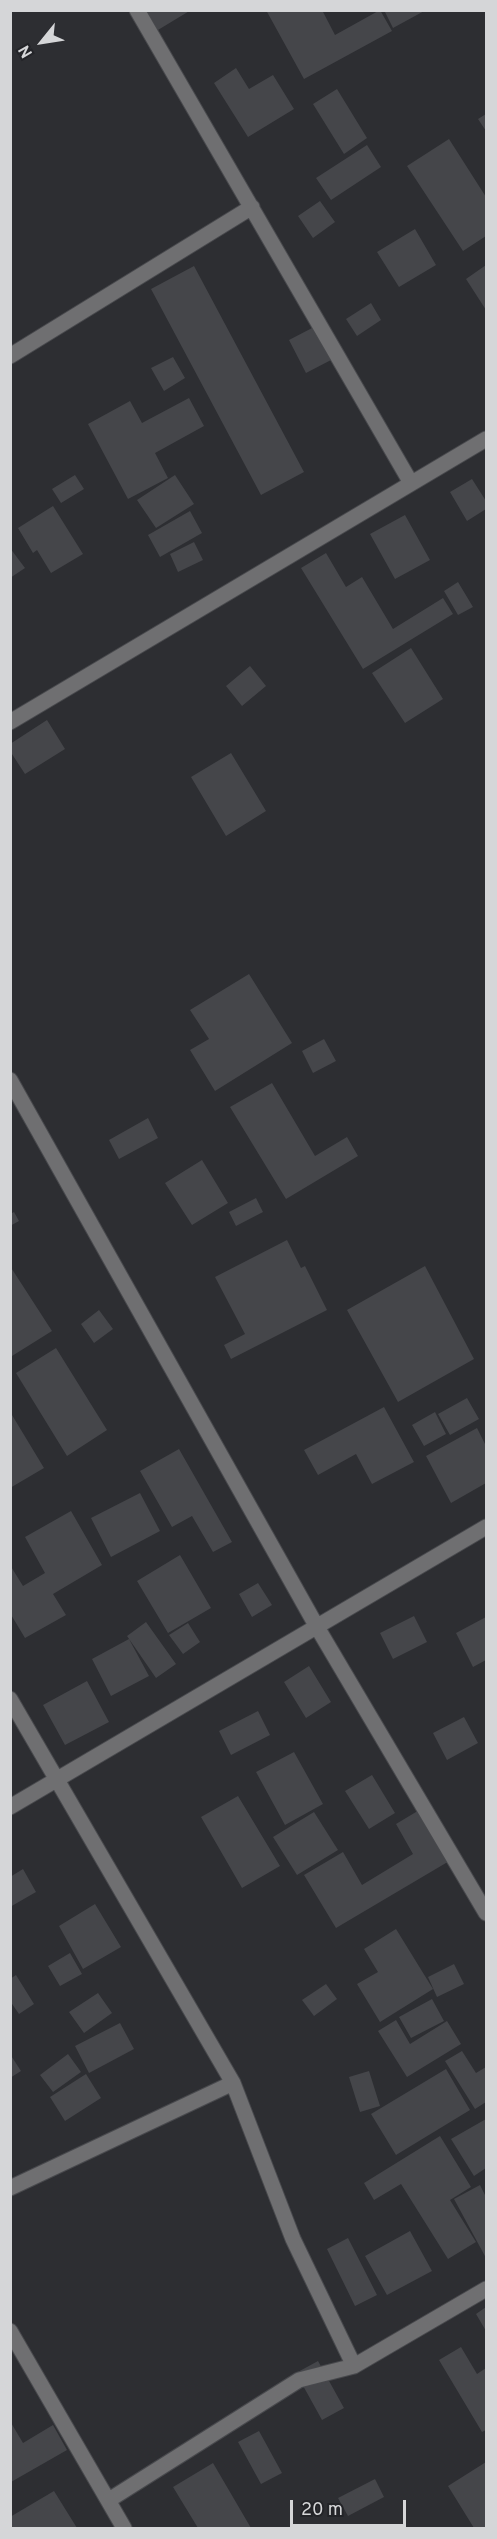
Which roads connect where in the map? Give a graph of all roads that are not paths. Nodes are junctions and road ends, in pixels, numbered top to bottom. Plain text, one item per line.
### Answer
1 (137, 10) edge
2 (252, 207) junction
3 (10, 356) edge
4 (486, 439) edge
5 (411, 483) junction
6 (10, 722) edge
7 (10, 1080) edge
8 (486, 1527) edge
9 (317, 1627) junction
10 (10, 1699) edge
11 (57, 1780) junction
12 (10, 1808) edge
13 (486, 1913) edge
14 (233, 2083) junction
15 (10, 2188) edge
16 (486, 2289) edge
17 (10, 2331) edge
18 (354, 2366) junction
19 (109, 2500) junction
20 (124, 2529) edge

1 - 2 street
2 - 3 street
2 - 5 street
4 - 5 street
5 - 6 street
7 - 9 street
8 - 9 street
9 - 11 street
9 - 13 street
10 - 11 street
11 - 12 street
11 - 14 street
14 - 15 street
14 - 18 street
16 - 18 street
17 - 19 street
18 - 19 street
19 - 20 street

